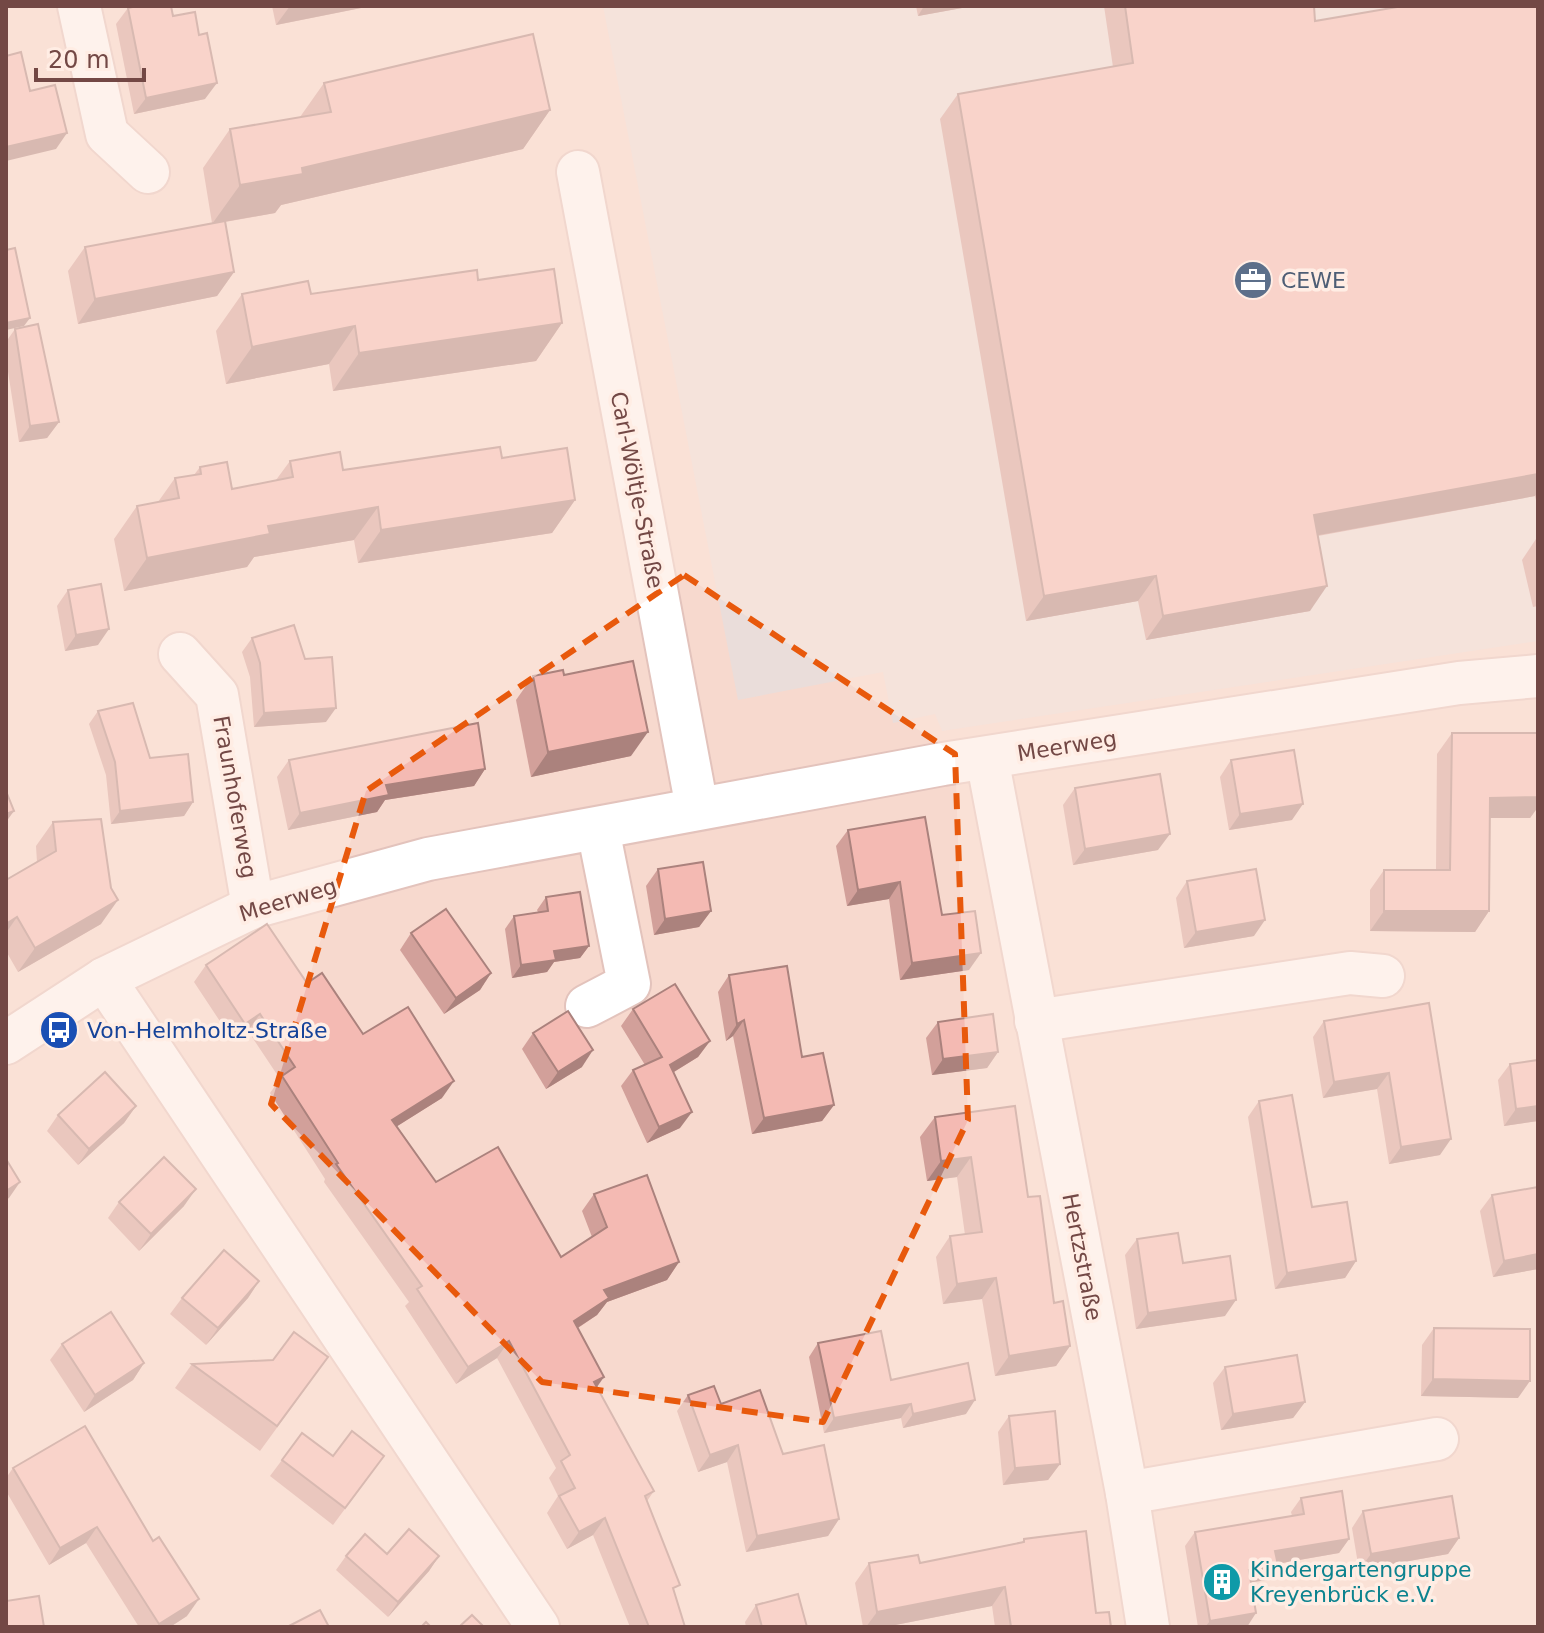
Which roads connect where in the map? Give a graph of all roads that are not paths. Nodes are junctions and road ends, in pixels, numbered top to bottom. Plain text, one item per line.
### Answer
1 (79, 6) edge
2 (148, 172) dead end
3 (578, 172) dead end
4 (180, 654) dead end
5 (1538, 676) edge
6 (987, 758) junction
7 (697, 808) junction
8 (598, 829) junction
9 (253, 907) junction
10 (1383, 976) dead end
11 (104, 979) junction
12 (587, 1006) dead end
13 (1036, 1021) junction
14 (6, 1043) edge
15 (1437, 1439) dead end
16 (1127, 1493) junction
17 (538, 1627) edge
18 (1148, 1627) edge

1 - 2 street
3 - 7 street, Carl-Wöltje-Straße
4 - 9 street, Fraunhoferweg
5 - 6 street, Meerweg
6 - 7 street, Meerweg
6 - 13 street, Hertzstraße
7 - 8 street, Meerweg
8 - 9 street, Meerweg
8 - 12 street
9 - 11 street, Meerweg
10 - 13 street
11 - 14 street, Meerweg
11 - 17 street
13 - 16 street, Hertzstraße
15 - 16 street
16 - 18 street, Hertzstraße

